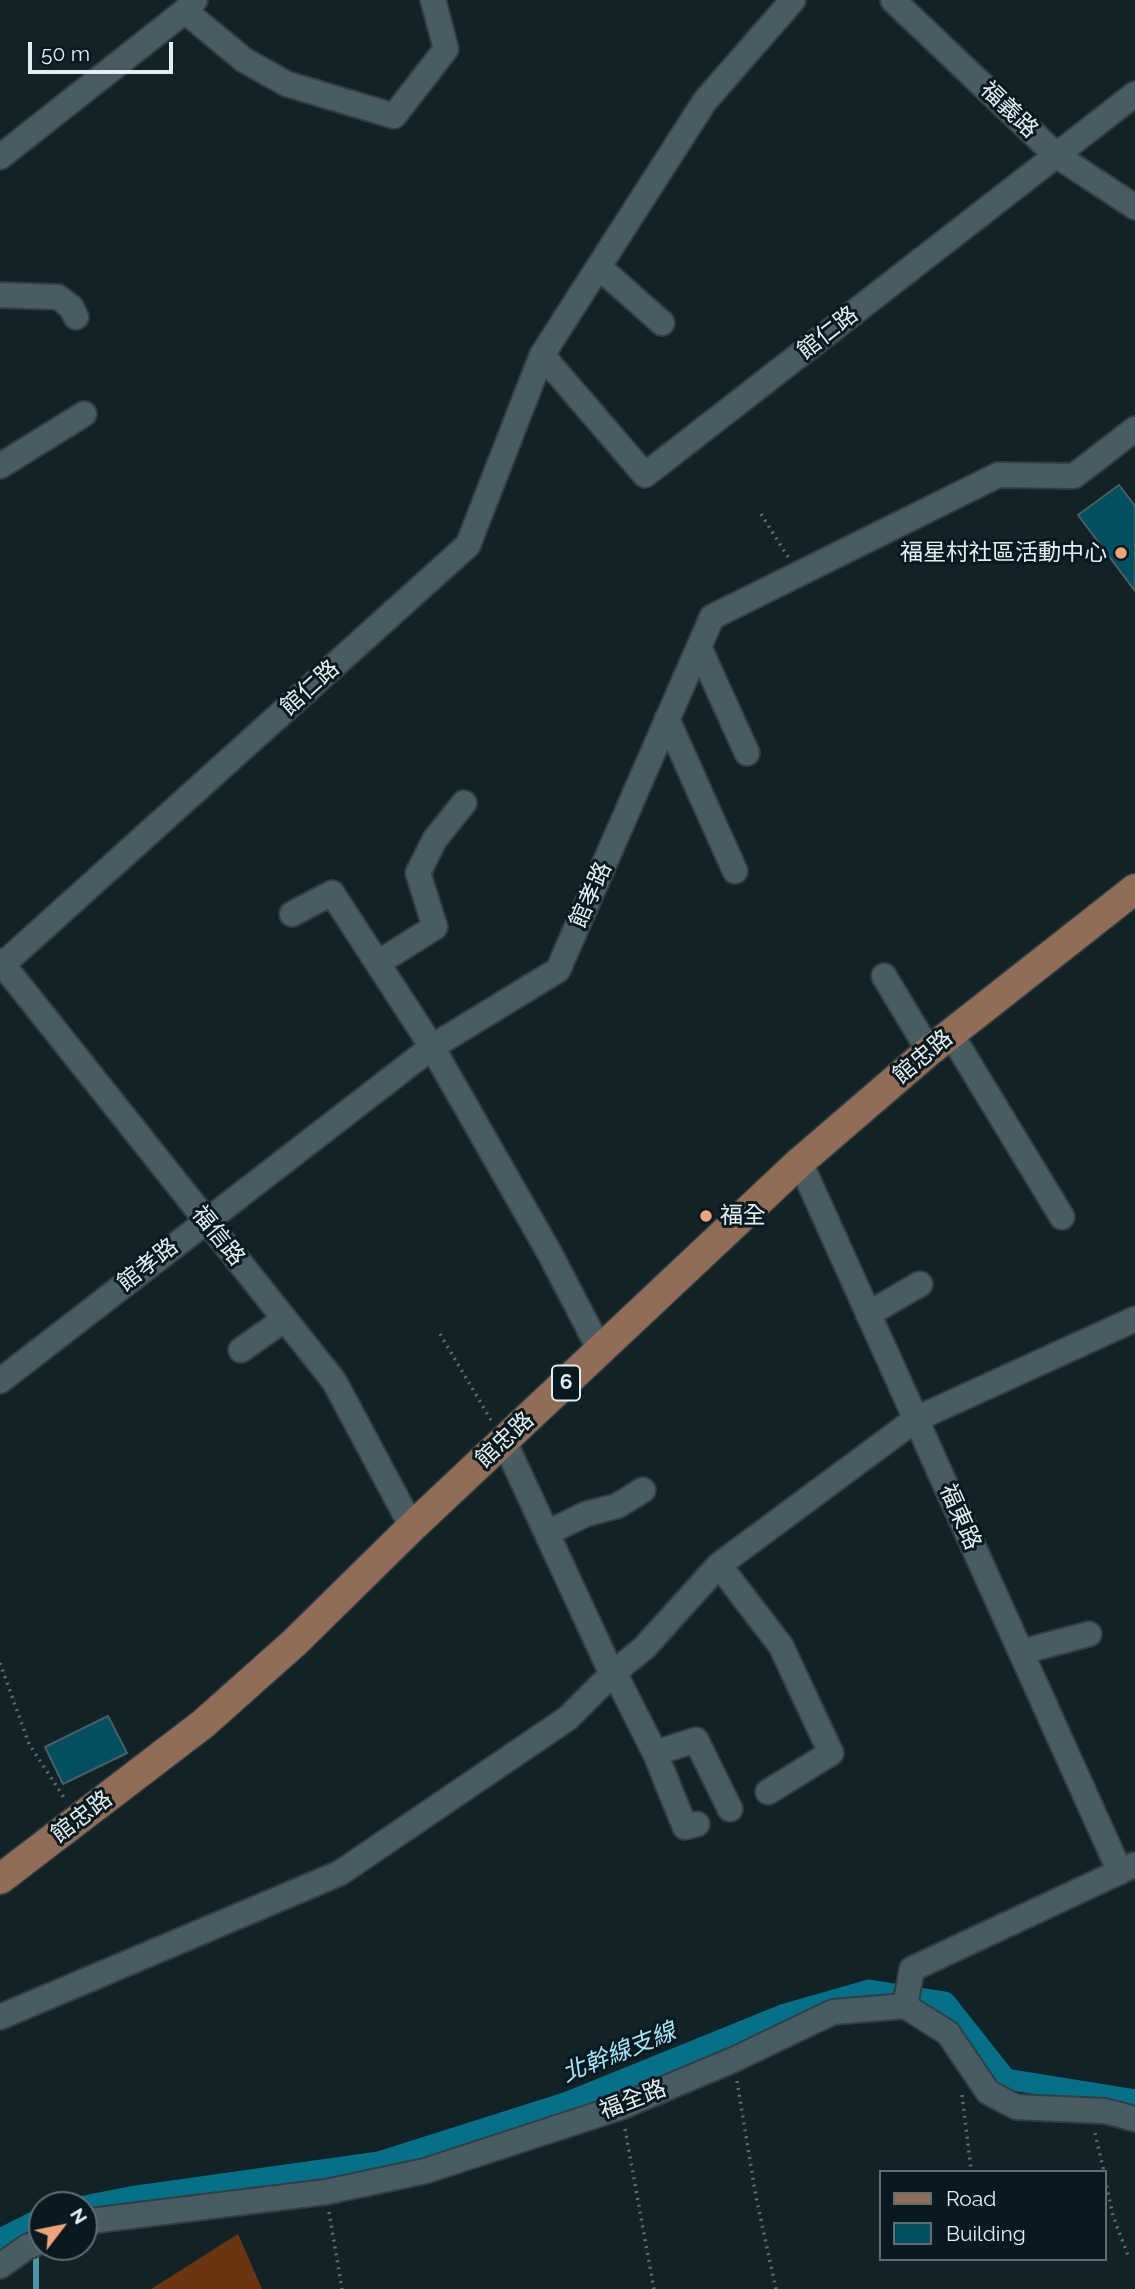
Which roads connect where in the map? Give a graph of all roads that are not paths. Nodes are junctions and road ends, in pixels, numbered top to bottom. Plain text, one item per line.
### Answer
1 (433, 0) edge
2 (793, 0) edge
3 (893, 0) edge
4 (190, 6) edge
5 (1135, 94) edge
6 (1056, 155) junction
7 (0, 157) edge
8 (1135, 207) edge
9 (599, 267) junction
10 (0, 295) edge
11 (76, 317) dead end
12 (662, 323) dead end
13 (542, 355) junction
14 (84, 414) dead end
15 (1135, 429) edge
16 (0, 466) edge
17 (699, 646) junction
18 (667, 719) junction
19 (747, 753) dead end
20 (464, 803) dead end
21 (735, 871) dead end
22 (1135, 889) edge
23 (292, 914) dead end
24 (1, 964) edge
25 (377, 964) junction
26 (884, 976) dead end
27 (940, 1042) junction
28 (432, 1047) junction
29 (800, 1162) junction
30 (1062, 1217) dead end
31 (205, 1220) junction
32 (919, 1284) dead end
33 (868, 1314) junction
34 (285, 1319) junction
35 (1135, 1319) edge
36 (240, 1350) dead end
37 (600, 1350) junction
38 (0, 1381) edge
39 (916, 1419) junction
40 (504, 1441) junction
41 (643, 1490) dead end
42 (412, 1527) junction
43 (547, 1533) junction
44 (719, 1565) junction
45 (1088, 1634) dead end
46 (1021, 1652) junction
47 (613, 1673) junction
48 (656, 1754) junction
49 (768, 1793) dead end
50 (730, 1809) dead end
51 (696, 1824) dead end
52 (1127, 1868) edge
53 (0, 1879) edge
54 (905, 2006) junction
55 (0, 2017) edge
56 (1135, 2119) edge
57 (98, 2221) edge
58 (28, 2247) edge
59 (0, 2266) edge

1 - 4 street
2 - 9 street, 館仁路
3 - 6 street, 福義路
4 - 7 street
5 - 6 street, 館仁路
6 - 8 street, 福義路
6 - 13 street, 館仁路
9 - 12 street
9 - 13 street, 館仁路
10 - 11 street
13 - 24 street, 館仁路
14 - 16 street
15 - 17 street, 館孝路
17 - 18 street, 館孝路
17 - 19 street
18 - 21 street
18 - 28 street, 館孝路
20 - 25 street
22 - 27 main road, 館忠路 / 6
23 - 25 street
24 - 31 street, 福信路
25 - 28 street
26 - 27 street
27 - 29 main road, 館忠路 / 6
27 - 30 street
28 - 31 street, 館孝路
28 - 37 street
29 - 33 street, 福東路
29 - 37 main road, 館忠路 / 6
31 - 34 street, 福信路
31 - 38 street, 館孝路
32 - 33 street
33 - 39 street, 福東路
34 - 36 street
34 - 42 street, 福信路
35 - 39 street
37 - 40 main road, 館忠路 / 6
39 - 44 street
39 - 46 street, 福東路
40 - 42 main road, 館忠路 / 6
40 - 43 street
41 - 43 street
42 - 53 main road, 館忠路 / 6
43 - 47 street
44 - 47 street
44 - 49 street
45 - 46 street
46 - 52 street, 福東路
47 - 48 street
47 - 55 street
48 - 50 street
48 - 51 street
52 - 54 street
54 - 56 street
54 - 57 street, 福全路
58 - 59 street

